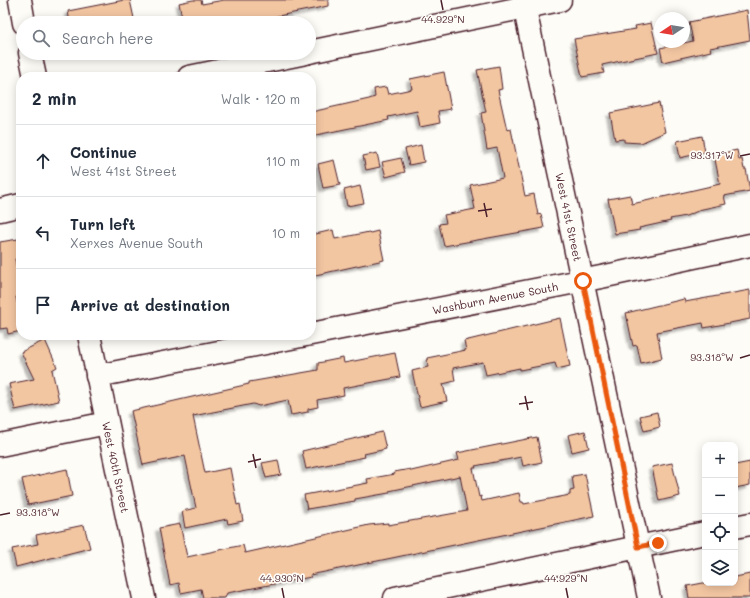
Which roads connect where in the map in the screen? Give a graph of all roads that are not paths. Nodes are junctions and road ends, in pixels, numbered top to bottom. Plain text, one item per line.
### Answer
1 (20, 0) edge
2 (560, 0) edge
3 (524, 4) edge
4 (23, 16) edge
5 (316, 50) edge
6 (31, 60) edge
7 (272, 60) edge
8 (34, 72) edge
9 (213, 72) edge
10 (16, 206) edge
11 (0, 210) edge
12 (750, 245) edge
13 (583, 281) junction
14 (316, 333) edge
15 (90, 340) edge
16 (281, 340) edge
17 (97, 376) junction
18 (107, 423) junction
19 (0, 445) edge
20 (750, 524) edge
21 (738, 526) edge
22 (702, 534) edge
23 (638, 547) junction
24 (144, 598) edge
25 (395, 598) edge
26 (649, 598) edge

1 - 4 street
2 - 3 street
3 - 5 street
3 - 13 street, West 41st Street
6 - 8 street
7 - 9 street
10 - 11 street
12 - 13 street, Washburn Avenue South
13 - 14 street, Washburn Avenue South
13 - 23 street, West 41st Street
15 - 17 street, West 40th Street
16 - 17 street
17 - 18 street, West 40th Street
18 - 19 street
18 - 24 street, West 40th Street
20 - 21 street
22 - 23 street
23 - 25 street
23 - 26 street, West 41st Street

